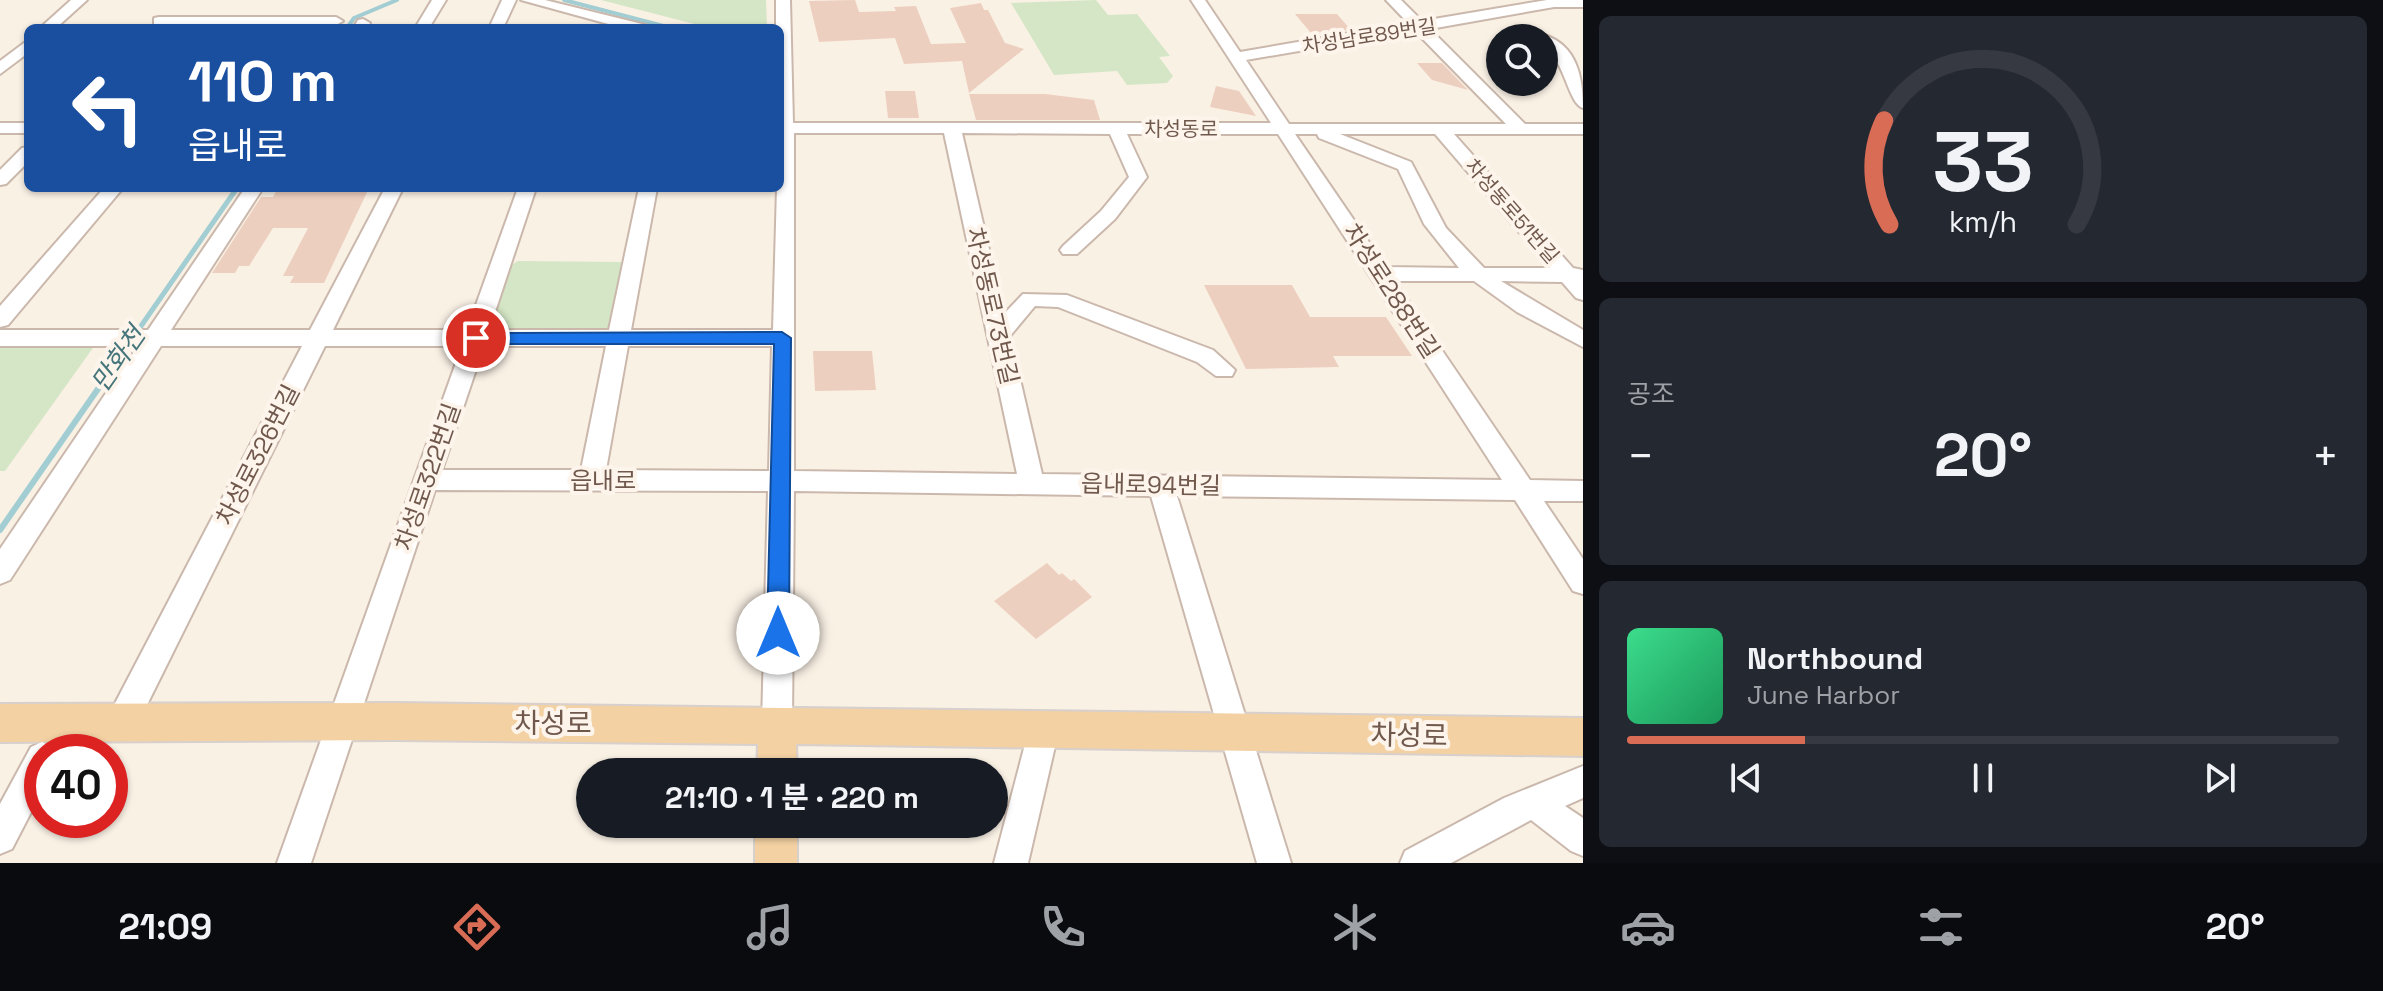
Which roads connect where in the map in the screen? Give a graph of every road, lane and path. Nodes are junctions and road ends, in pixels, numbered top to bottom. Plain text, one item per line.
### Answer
1 (80, 0) edge
2 (181, 0) edge
3 (439, 0) edge
4 (509, 0) edge
5 (528, 0) edge
6 (783, 0) edge
7 (1198, 0) edge
8 (1393, 0) edge
9 (1544, 3) edge
10 (1583, 3) edge
11 (1501, 14) junction
12 (336, 21) dead end
13 (583, 21) edge
14 (52, 24) edge
15 (156, 24) edge
16 (275, 24) edge
17 (424, 24) edge
18 (498, 24) edge
19 (608, 24) edge
20 (783, 24) edge
21 (1518, 24) edge
22 (1421, 28) junction
23 (24, 48) edge
24 (1558, 50) edge
25 (1237, 57) junction
26 (0, 69) edge
27 (1583, 103) edge
28 (1197, 113) dead end
29 (0, 128) edge
30 (24, 128) edge
31 (784, 128) edge
32 (1116, 128) junction
33 (952, 129) junction
34 (1245, 129) junction
35 (1284, 129) junction
36 (1311, 129) junction
37 (1440, 129) junction
38 (1521, 129) junction
39 (1583, 129) edge
40 (24, 156) edge
41 (0, 180) edge
42 (111, 192) edge
43 (251, 192) edge
44 (392, 192) edge
45 (526, 192) edge
46 (647, 192) edge
47 (783, 192) edge
48 (1070, 250) dead end
49 (1380, 274) junction
50 (1483, 275) junction
51 (1575, 275) edge
52 (1583, 293) edge
53 (0, 320) edge
54 (998, 335) junction
55 (0, 338) edge
56 (148, 338) junction
57 (318, 338) junction
58 (476, 338) junction
59 (782, 338) junction
60 (619, 339) junction
61 (1583, 339) edge
62 (1224, 370) dead end
63 (427, 480) junction
64 (591, 481) junction
65 (780, 481) junction
66 (1032, 484) junction
67 (1161, 486) junction
68 (1523, 490) junction
69 (1583, 491) edge
70 (0, 572) edge
71 (1583, 582) edge
72 (345, 721) junction
73 (122, 722) junction
74 (0, 723) edge
75 (777, 724) junction
76 (1044, 729) junction
77 (1235, 733) junction
78 (42, 734) edge
79 (67, 734) edge
80 (1583, 737) edge
81 (777, 758) edge
82 (1583, 782) edge
83 (24, 792) edge
84 (1535, 803) junction
85 (0, 837) edge
86 (776, 838) edge
87 (1583, 839) edge
88 (294, 863) edge
89 (776, 863) edge
90 (1011, 863) edge
91 (1274, 863) edge
92 (1417, 863) edge

1 - 14 street
2 - 15 street
3 - 17 street
4 - 18 street
5 - 13 street
6 - 20 street
7 - 25 street, 차성로288번길
8 - 22 street
9 - 10 street, 차성남로89번길
9 - 11 street, 차성남로89번길
11 - 21 street
11 - 22 street, 차성남로89번길
12 - 16 street
13 - 19 street
22 - 25 street, 차성남로89번길
22 - 38 street
23 - 26 street
24 - 27 street
25 - 35 street, 차성로288번길
28 - 34 street
29 - 30 street
31 - 33 street, 차성동로
32 - 33 street, 차성동로
32 - 34 street, 차성동로
32 - 48 street
33 - 54 street, 차성동로73번길
34 - 35 street, 차성동로
35 - 36 street, 차성동로
35 - 49 street, 차성로288번길
36 - 37 street, 차성동로
36 - 50 street
37 - 38 street, 차성동로
37 - 51 street, 차성동로51번길
38 - 39 street, 차성동로
40 - 41 street
42 - 53 street
43 - 56 street
44 - 57 street, 차성로326번길
45 - 58 street, 차성로322번길
46 - 60 street
47 - 59 street
49 - 50 street
49 - 68 street, 차성로288번길
50 - 51 street
50 - 61 street
51 - 52 street, 차성동로51번길
54 - 62 street
54 - 66 street, 차성동로73번길
55 - 56 street
56 - 57 street
56 - 70 street
57 - 58 street
57 - 73 street, 차성로326번길
58 - 60 street
58 - 63 street, 차성로322번길
59 - 60 street
59 - 65 street
60 - 64 street
63 - 64 street, 읍내로
63 - 72 street, 차성로322번길
64 - 65 street, 읍내로
65 - 66 street, 읍내로94번길
65 - 75 street
66 - 67 street, 읍내로94번길
67 - 68 street, 읍내로94번길
67 - 77 street
68 - 69 street, 읍내로94번길
68 - 71 street, 차성로288번길
72 - 73 main road, 차성로
72 - 75 main road, 차성로
72 - 88 street, 차성로322번길
73 - 79 main road, 차성로
74 - 78 main road, 차성로
75 - 76 main road, 차성로
75 - 81 main road
76 - 77 main road, 차성로
76 - 90 street
77 - 80 main road, 차성로
77 - 91 street
82 - 84 street
83 - 85 street
84 - 87 street
84 - 92 street
86 - 89 main road

